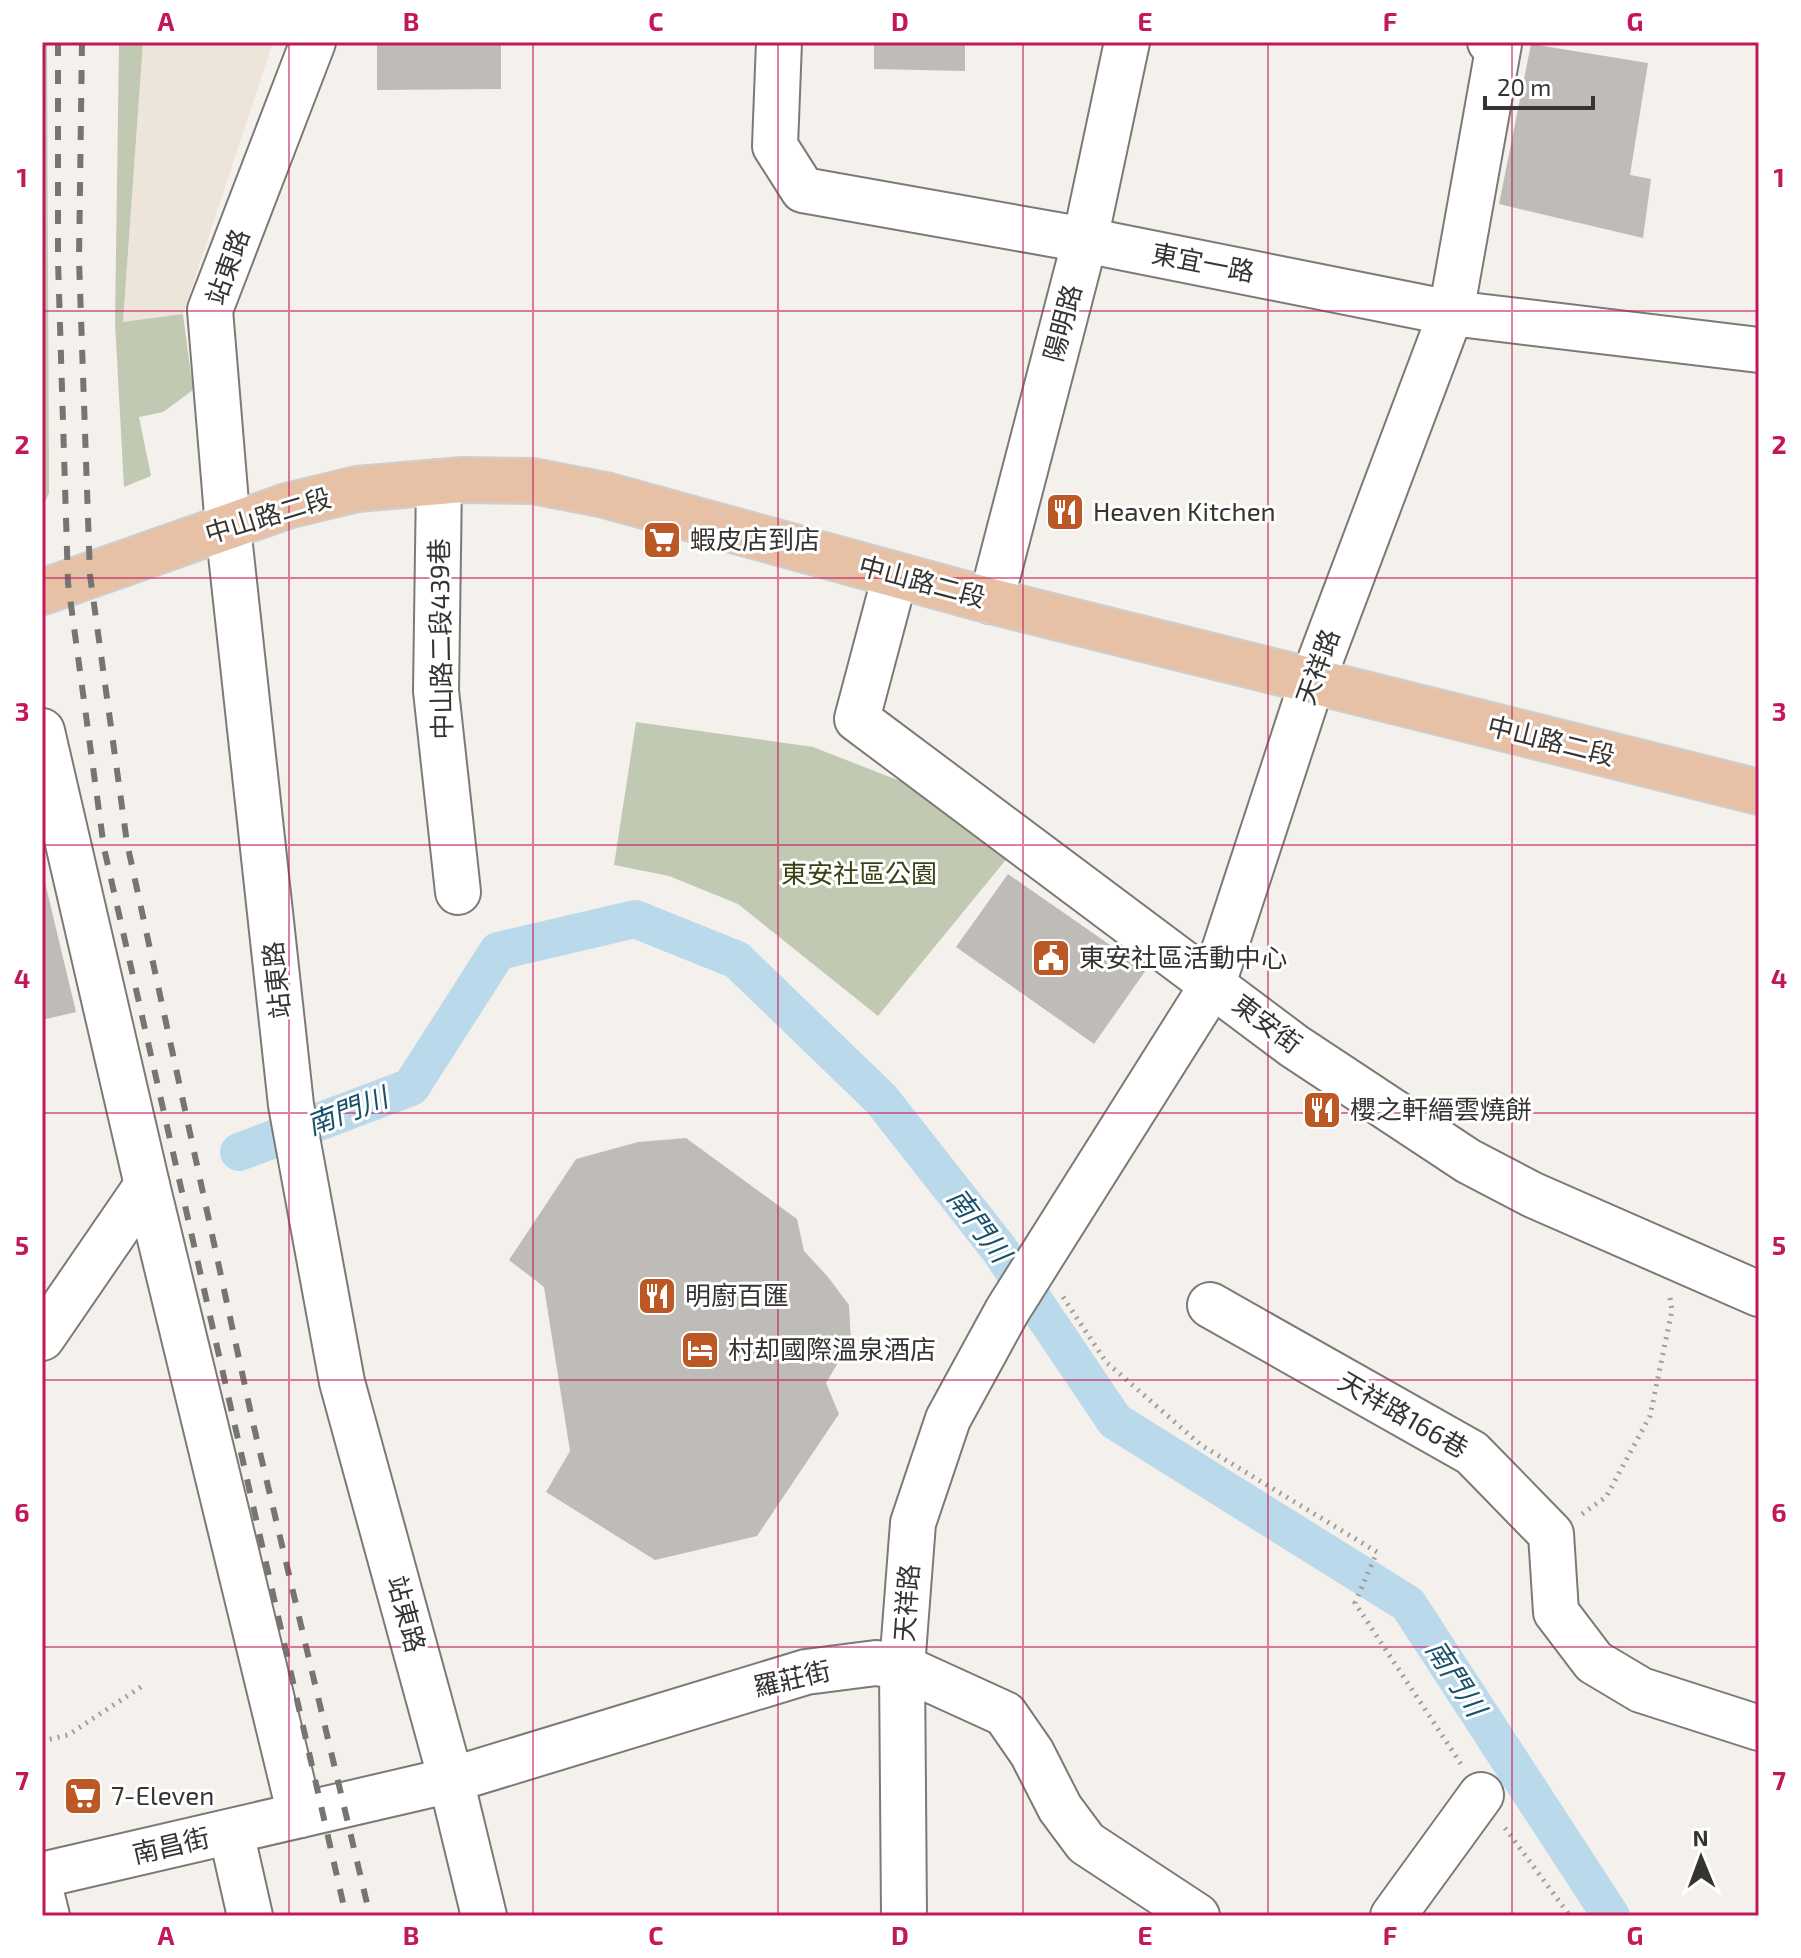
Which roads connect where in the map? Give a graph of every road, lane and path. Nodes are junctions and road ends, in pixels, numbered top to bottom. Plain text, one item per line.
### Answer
1 (313, 42) edge
2 (779, 42) edge
3 (1127, 42) edge
4 (1490, 42) edge
5 (1085, 240) junction
6 (1451, 313) junction
7 (1759, 350) edge
8 (439, 482) junction
9 (228, 527) junction
10 (895, 576) junction
11 (42, 592) edge
12 (991, 601) junction
13 (1312, 682) junction
14 (42, 731) edge
15 (1759, 792) edge
16 (458, 892) dead end
17 (1213, 984) junction
18 (147, 1185) junction
19 (1660, 1251) junction
20 (1039, 1259) junction
21 (1759, 1294) edge
22 (1210, 1305) dead end
23 (42, 1338) edge
24 (1551, 1534) junction
25 (1355, 1603) dead end
26 (902, 1667) junction
27 (144, 1685) dead end
28 (1759, 1728) edge
29 (42, 1741) edge
30 (451, 1780) junction
31 (1481, 1795) dead end
32 (300, 1815) junction
33 (231, 1832) junction
34 (42, 1875) edge
35 (42, 1896) edge
36 (47, 1916) edge
37 (250, 1916) edge
38 (484, 1916) edge
39 (904, 1916) edge
40 (1197, 1916) edge
41 (1393, 1916) edge

1 - 9 street, 站東路
2 - 5 street, 東宜一路
3 - 5 street, 陽明路
4 - 6 street, 天祥路
5 - 6 street, 東宜一路
5 - 12 street, 陽明路
6 - 7 street, 東宜一路
6 - 13 street, 天祥路
8 - 9 main road, 中山路二段
8 - 10 main road, 中山路二段
8 - 16 street, 中山路二段439巷
9 - 11 main road, 中山路二段
9 - 30 street, 站東路
10 - 12 main road, 中山路二段
10 - 17 street, 東安街
12 - 13 main road, 中山路二段
13 - 15 main road, 中山路二段
13 - 17 street, 天祥路
14 - 18 street
17 - 19 street, 東安街
17 - 20 street, 天祥路
18 - 23 street
18 - 32 street
19 - 21 street, 東安街
19 - 24 path
20 - 25 path
20 - 26 street, 天祥路
22 - 24 street, 天祥路166巷
24 - 28 street
26 - 30 street, 羅莊街
26 - 39 street, 天祥路
26 - 40 street, 羅莊街
27 - 29 path
30 - 32 street, 羅莊街
30 - 38 street, 站東路
31 - 41 street
32 - 33 street, 南昌街
33 - 34 street, 南昌街
33 - 37 street
35 - 36 street

